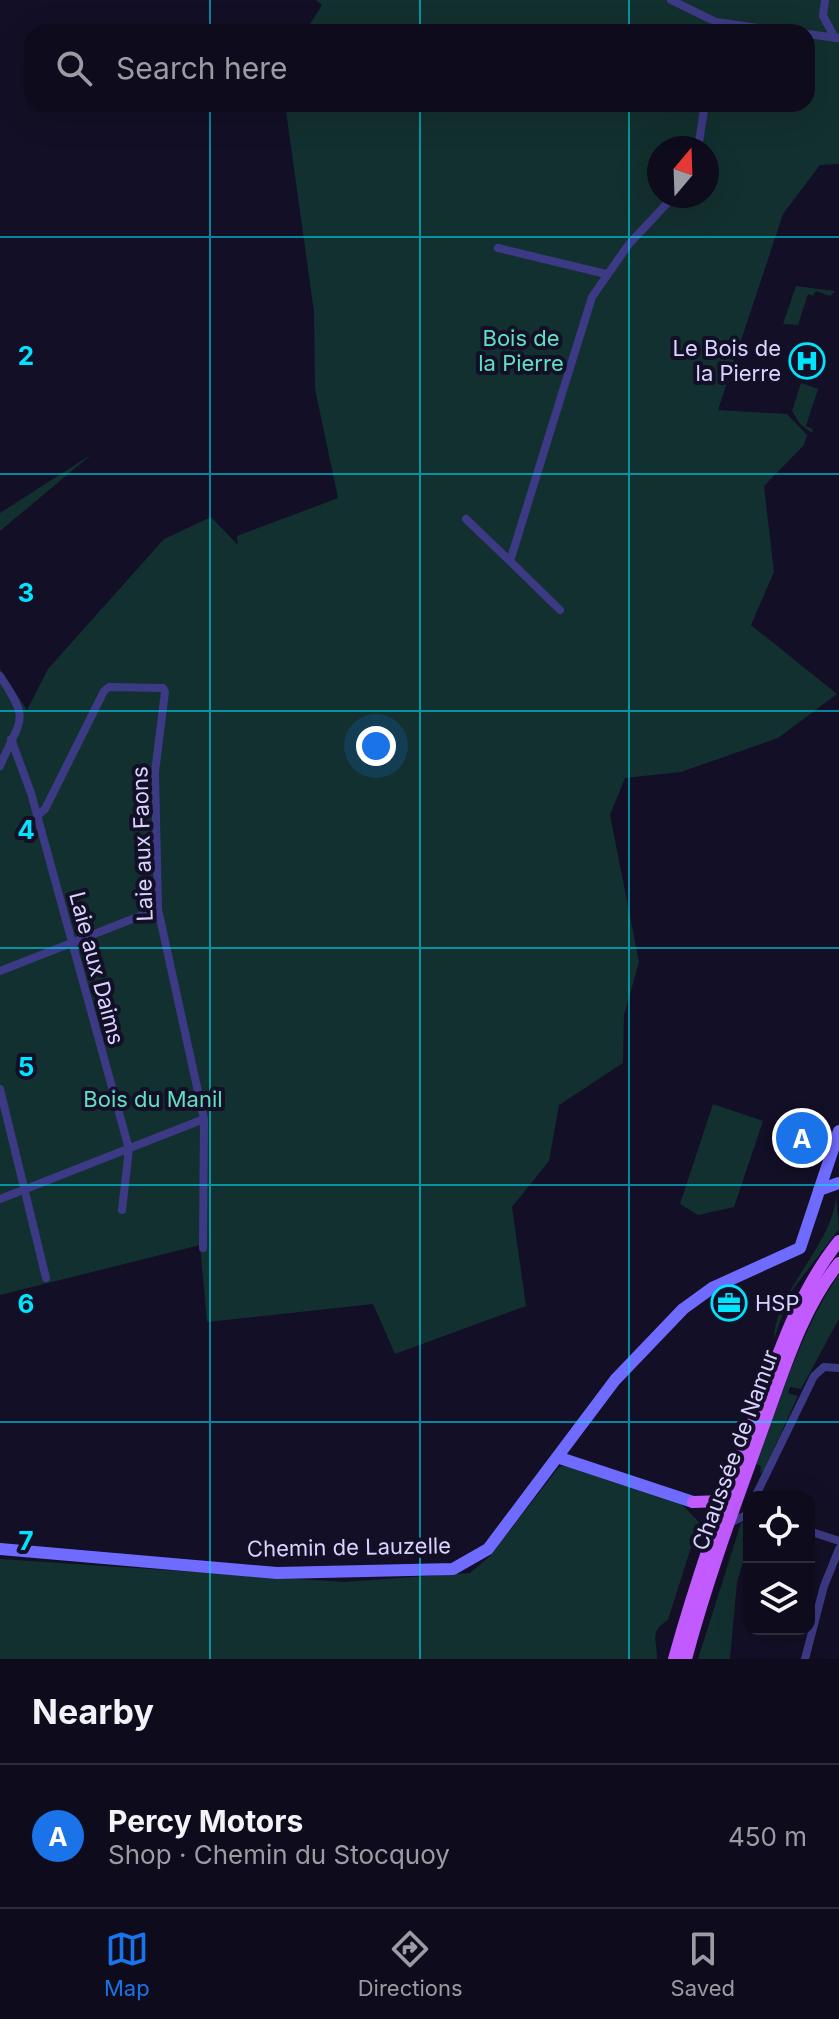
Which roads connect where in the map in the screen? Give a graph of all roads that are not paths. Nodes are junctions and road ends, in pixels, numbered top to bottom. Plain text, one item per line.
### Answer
1 (671, 0) edge
2 (825, 0) edge
3 (711, 24) edge
4 (815, 35) edge
5 (837, 38) edge
6 (704, 112) edge
7 (700, 136) edge
8 (664, 208) edge
9 (498, 248) dead end
10 (606, 274) junction
11 (466, 519) dead end
12 (510, 561) junction
13 (560, 610) dead end
14 (0, 676) edge
15 (11, 739) junction
16 (0, 766) edge
17 (37, 816) junction
18 (158, 909) junction
19 (71, 944) junction
20 (0, 971) edge
21 (0, 1089) edge
22 (204, 1119) junction
23 (839, 1131) edge
24 (129, 1149) junction
25 (839, 1183) edge
26 (25, 1189) junction
27 (819, 1190) junction
28 (839, 1193) edge
29 (0, 1199) edge
30 (122, 1210) dead end
31 (839, 1241) edge
32 (203, 1248) dead end
33 (839, 1263) edge
34 (46, 1278) dead end
35 (839, 1368) edge
36 (560, 1458) junction
37 (758, 1491) edge
38 (738, 1497) junction
39 (724, 1501) junction
40 (693, 1502) junction
41 (743, 1505) edge
42 (743, 1516) edge
43 (723, 1522) junction
44 (815, 1533) edge
45 (839, 1541) edge
46 (0, 1549) edge
47 (839, 1549) edge
48 (674, 1659) edge
49 (686, 1659) edge
50 (805, 1659) edge

1 - 3 street
2 - 5 street
4 - 5 street
6 - 7 street
8 - 10 street
9 - 10 street
10 - 12 street
11 - 12 street
12 - 13 street
14 - 15 street
15 - 16 street
15 - 17 street, Laie aux Daims
17 - 18 street, Laie aux Faons
17 - 19 street, Laie aux Daims
18 - 19 street
18 - 22 street, Laie aux Faons
19 - 20 street
19 - 24 street, Laie aux Daims
21 - 26 street
22 - 24 street
22 - 32 street, Laie aux Faons
23 - 27 street, Chemin de Lauzelle
24 - 26 street
24 - 30 street, Laie aux Daims
25 - 27 street
26 - 29 street
26 - 34 street
27 - 28 street
27 - 36 street, Chemin de Lauzelle
31 - 39 main road, Chaussée de Namur
33 - 38 main road, Chaussée de Namur
35 - 37 street
36 - 40 street
36 - 46 street, Chemin de Lauzelle
38 - 41 street
38 - 43 main road, Chaussée de Namur
39 - 40 main road
39 - 43 main road, Chaussée de Namur
40 - 43 main road
42 - 43 street
43 - 48 main road, Chaussée de Namur
43 - 49 main road, Chaussée de Namur
44 - 45 street
47 - 50 street

